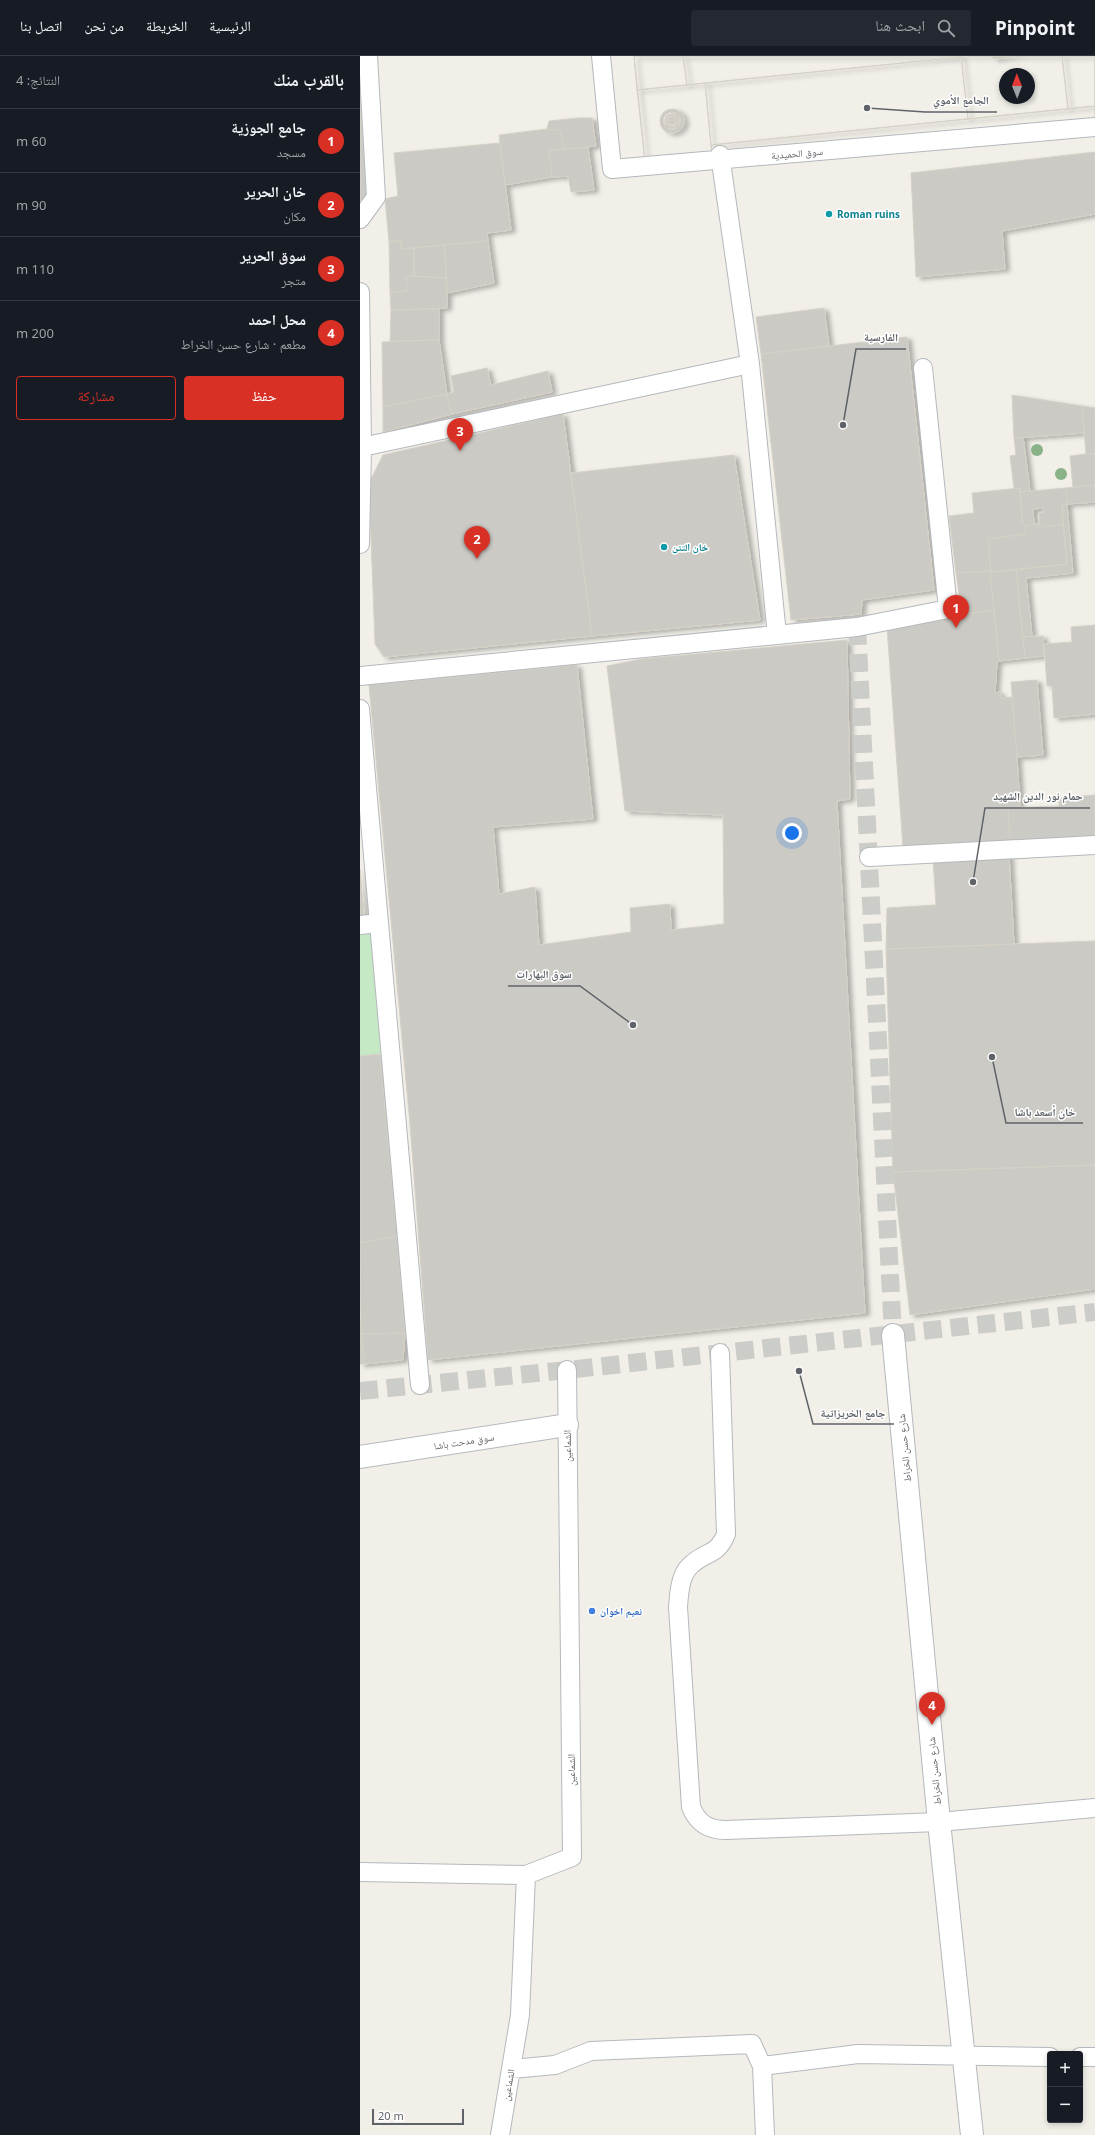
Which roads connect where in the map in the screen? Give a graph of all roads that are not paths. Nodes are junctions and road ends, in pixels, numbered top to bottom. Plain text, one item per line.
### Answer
1 (368, 56) edge
2 (601, 56) edge
3 (1095, 127) edge
4 (720, 157) junction
5 (360, 219) edge
6 (360, 292) edge
7 (750, 364) junction
8 (923, 368) dead end
9 (362, 447) junction
10 (360, 544) edge
11 (777, 635) junction
12 (360, 676) edge
13 (360, 709) edge
14 (1095, 845) edge
15 (869, 857) dead end
16 (379, 923) junction
17 (360, 925) edge
18 (893, 1335) tunnel mouth
19 (720, 1353) dead end
20 (567, 1370) dead end
21 (420, 1385) dead end
22 (567, 1425) junction
23 (360, 1457) edge
24 (1095, 1808) edge
25 (939, 1822) junction
26 (360, 1872) edge
27 (526, 1875) junction
28 (965, 2056) junction
29 (1047, 2057) edge
30 (1083, 2057) edge
31 (1095, 2057) edge
32 (762, 2066) junction
33 (510, 2076) junction
34 (500, 2135) edge
35 (765, 2135) edge
36 (972, 2135) edge

1 - 5 street
2 - 4 street, سوق الحميدية
3 - 4 street, سوق الحميدية
4 - 7 street
6 - 9 street
7 - 9 street
7 - 11 street
8 - 11 street
9 - 10 street
11 - 12 street
13 - 16 street
14 - 15 street
16 - 17 street
16 - 21 street
18 - 25 street, شارع حسن الخراط
19 - 25 street
20 - 22 street, الشماعين
22 - 23 street, سوق مدحت باشا
22 - 27 street, الشماعين
24 - 25 street
25 - 28 street, شارع حسن الخراط
26 - 27 street
27 - 33 street, الشماعين
28 - 29 street
28 - 32 street
28 - 36 street, شارع حسن الخراط
30 - 31 street
32 - 33 street
32 - 35 street
33 - 34 street, الشماعين

